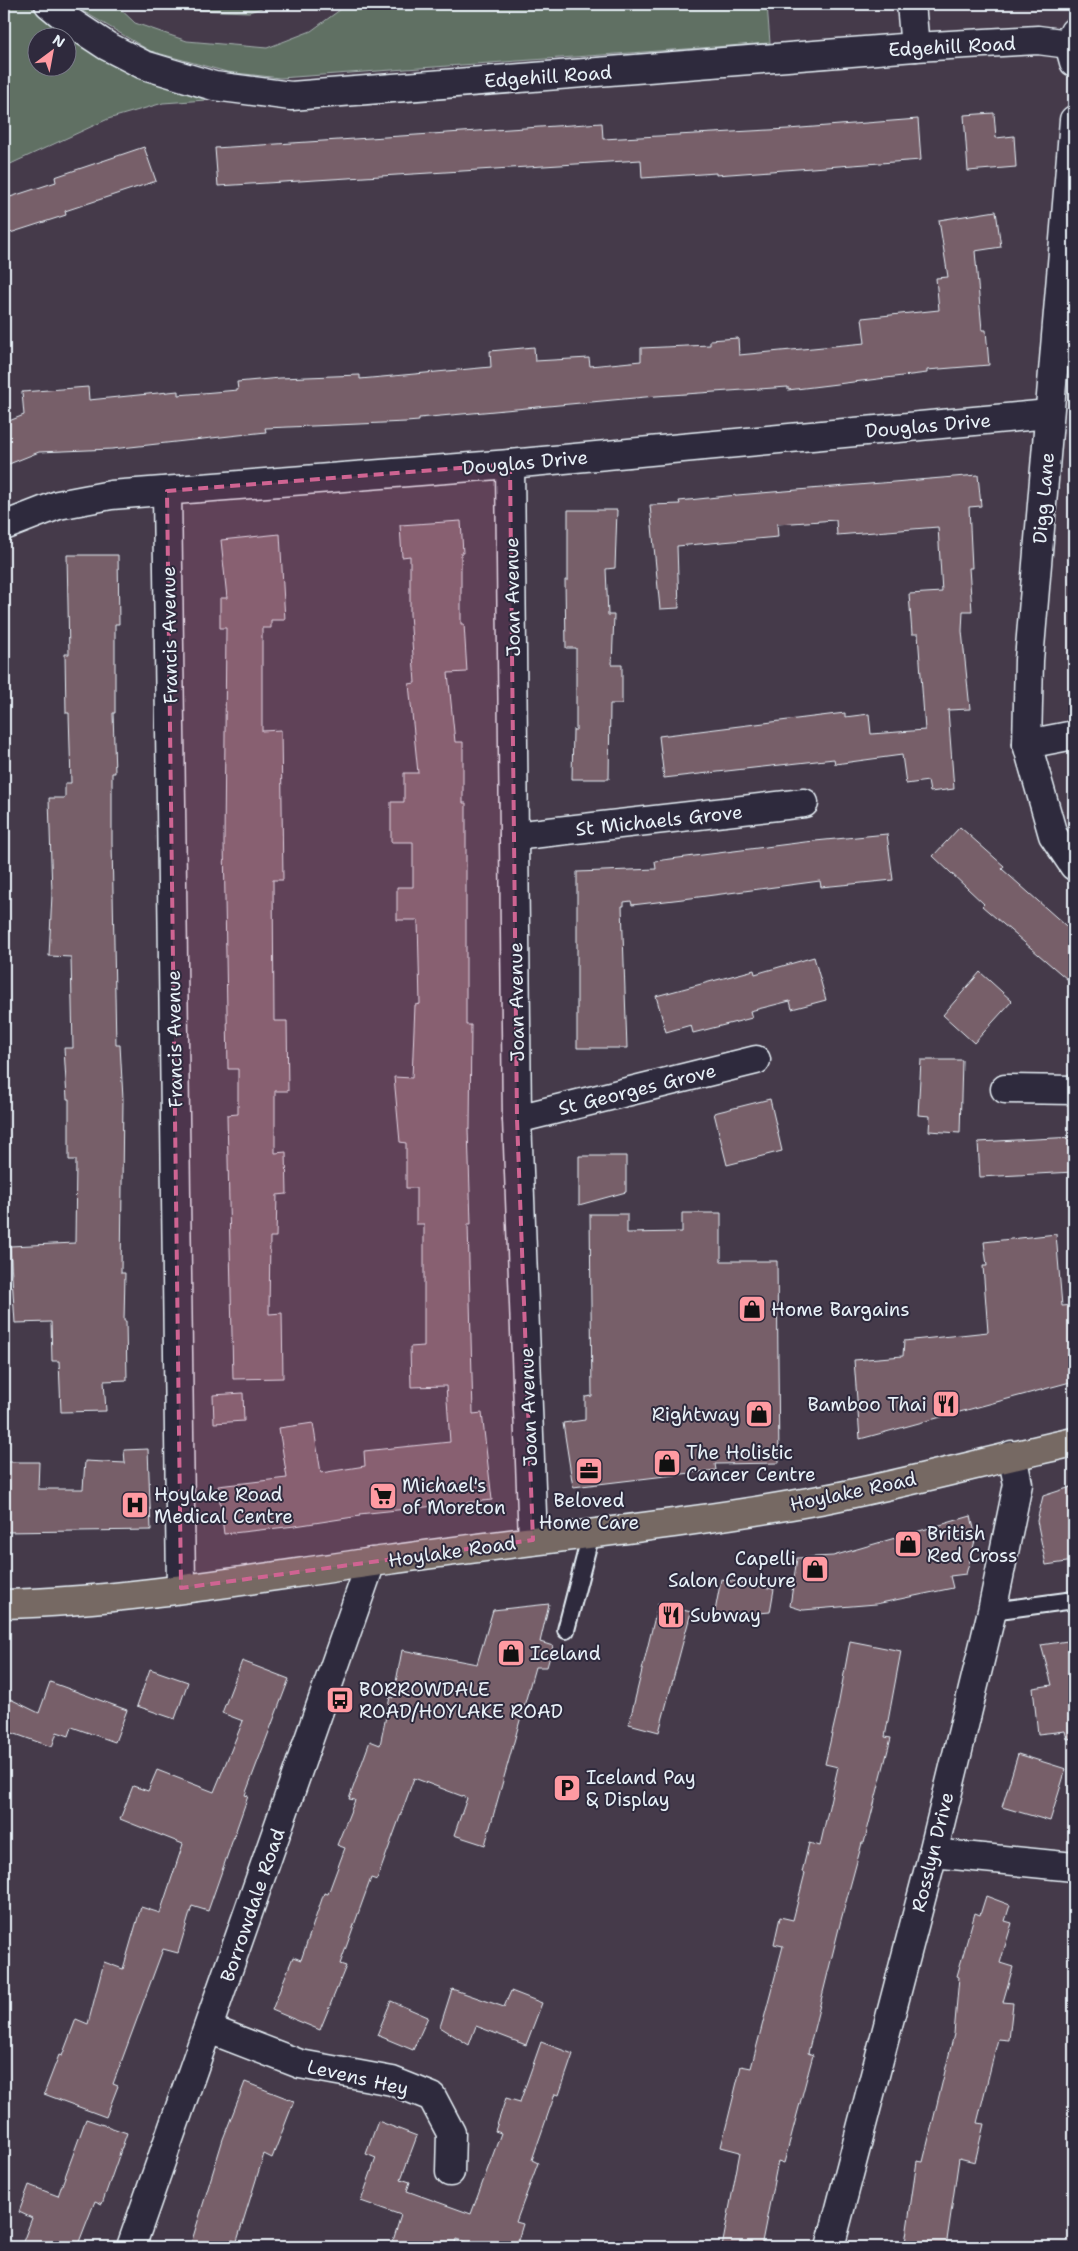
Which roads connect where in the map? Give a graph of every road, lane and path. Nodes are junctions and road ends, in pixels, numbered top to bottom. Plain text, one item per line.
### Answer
1 (49, 4) edge
2 (911, 4) edge
3 (1073, 46) edge
4 (915, 47) junction
5 (1074, 120) edge
6 (1071, 221) edge
7 (1049, 414) junction
8 (510, 464) junction
9 (167, 490) junction
10 (4, 526) edge
11 (1074, 735) edge
12 (1027, 744) junction
13 (804, 803) dead end
14 (514, 836) junction
15 (1074, 866) edge
16 (756, 1060) dead end
17 (1005, 1089) dead end
18 (1074, 1090) edge
19 (517, 1119) junction
20 (1074, 1442) edge
21 (1012, 1455) junction
22 (591, 1534) junction
23 (533, 1540) junction
24 (371, 1562) junction
25 (181, 1588) junction
26 (1074, 1600) edge
27 (4, 1604) edge
28 (992, 1611) junction
29 (566, 1630) dead end
30 (933, 1853) junction
31 (1074, 1867) edge
32 (209, 2029) junction
33 (450, 2172) dead end
34 (131, 2247) edge
35 (830, 2247) edge

1 - 4 street, Edgehill Road
2 - 4 street
3 - 4 street, Edgehill Road
5 - 6 street, Digg Lane
6 - 7 street, Digg Lane
7 - 8 street, Douglas Drive
7 - 12 street, Digg Lane
8 - 9 street, Douglas Drive
8 - 14 street, Joan Avenue
9 - 10 street, Douglas Drive
9 - 25 street, Francis Avenue
11 - 12 street
12 - 15 street, Digg Lane
13 - 14 street, St Michaels Grove
14 - 19 street, Joan Avenue
16 - 19 street, St Georges Grove
17 - 18 street
19 - 23 street, Joan Avenue
20 - 21 main road, Hoylake Road
21 - 22 main road, Hoylake Road
21 - 28 street, Rosslyn Drive
22 - 23 main road, Hoylake Road
22 - 29 lane
23 - 24 main road, Hoylake Road
24 - 25 main road, Hoylake Road
24 - 32 street, Borrowdale Road
25 - 27 main road, Hoylake Road
26 - 28 lane
28 - 30 street, Rosslyn Drive
30 - 31 street
30 - 35 street, Rosslyn Drive
32 - 33 street, Levens Hey
32 - 34 street, Borrowdale Road

